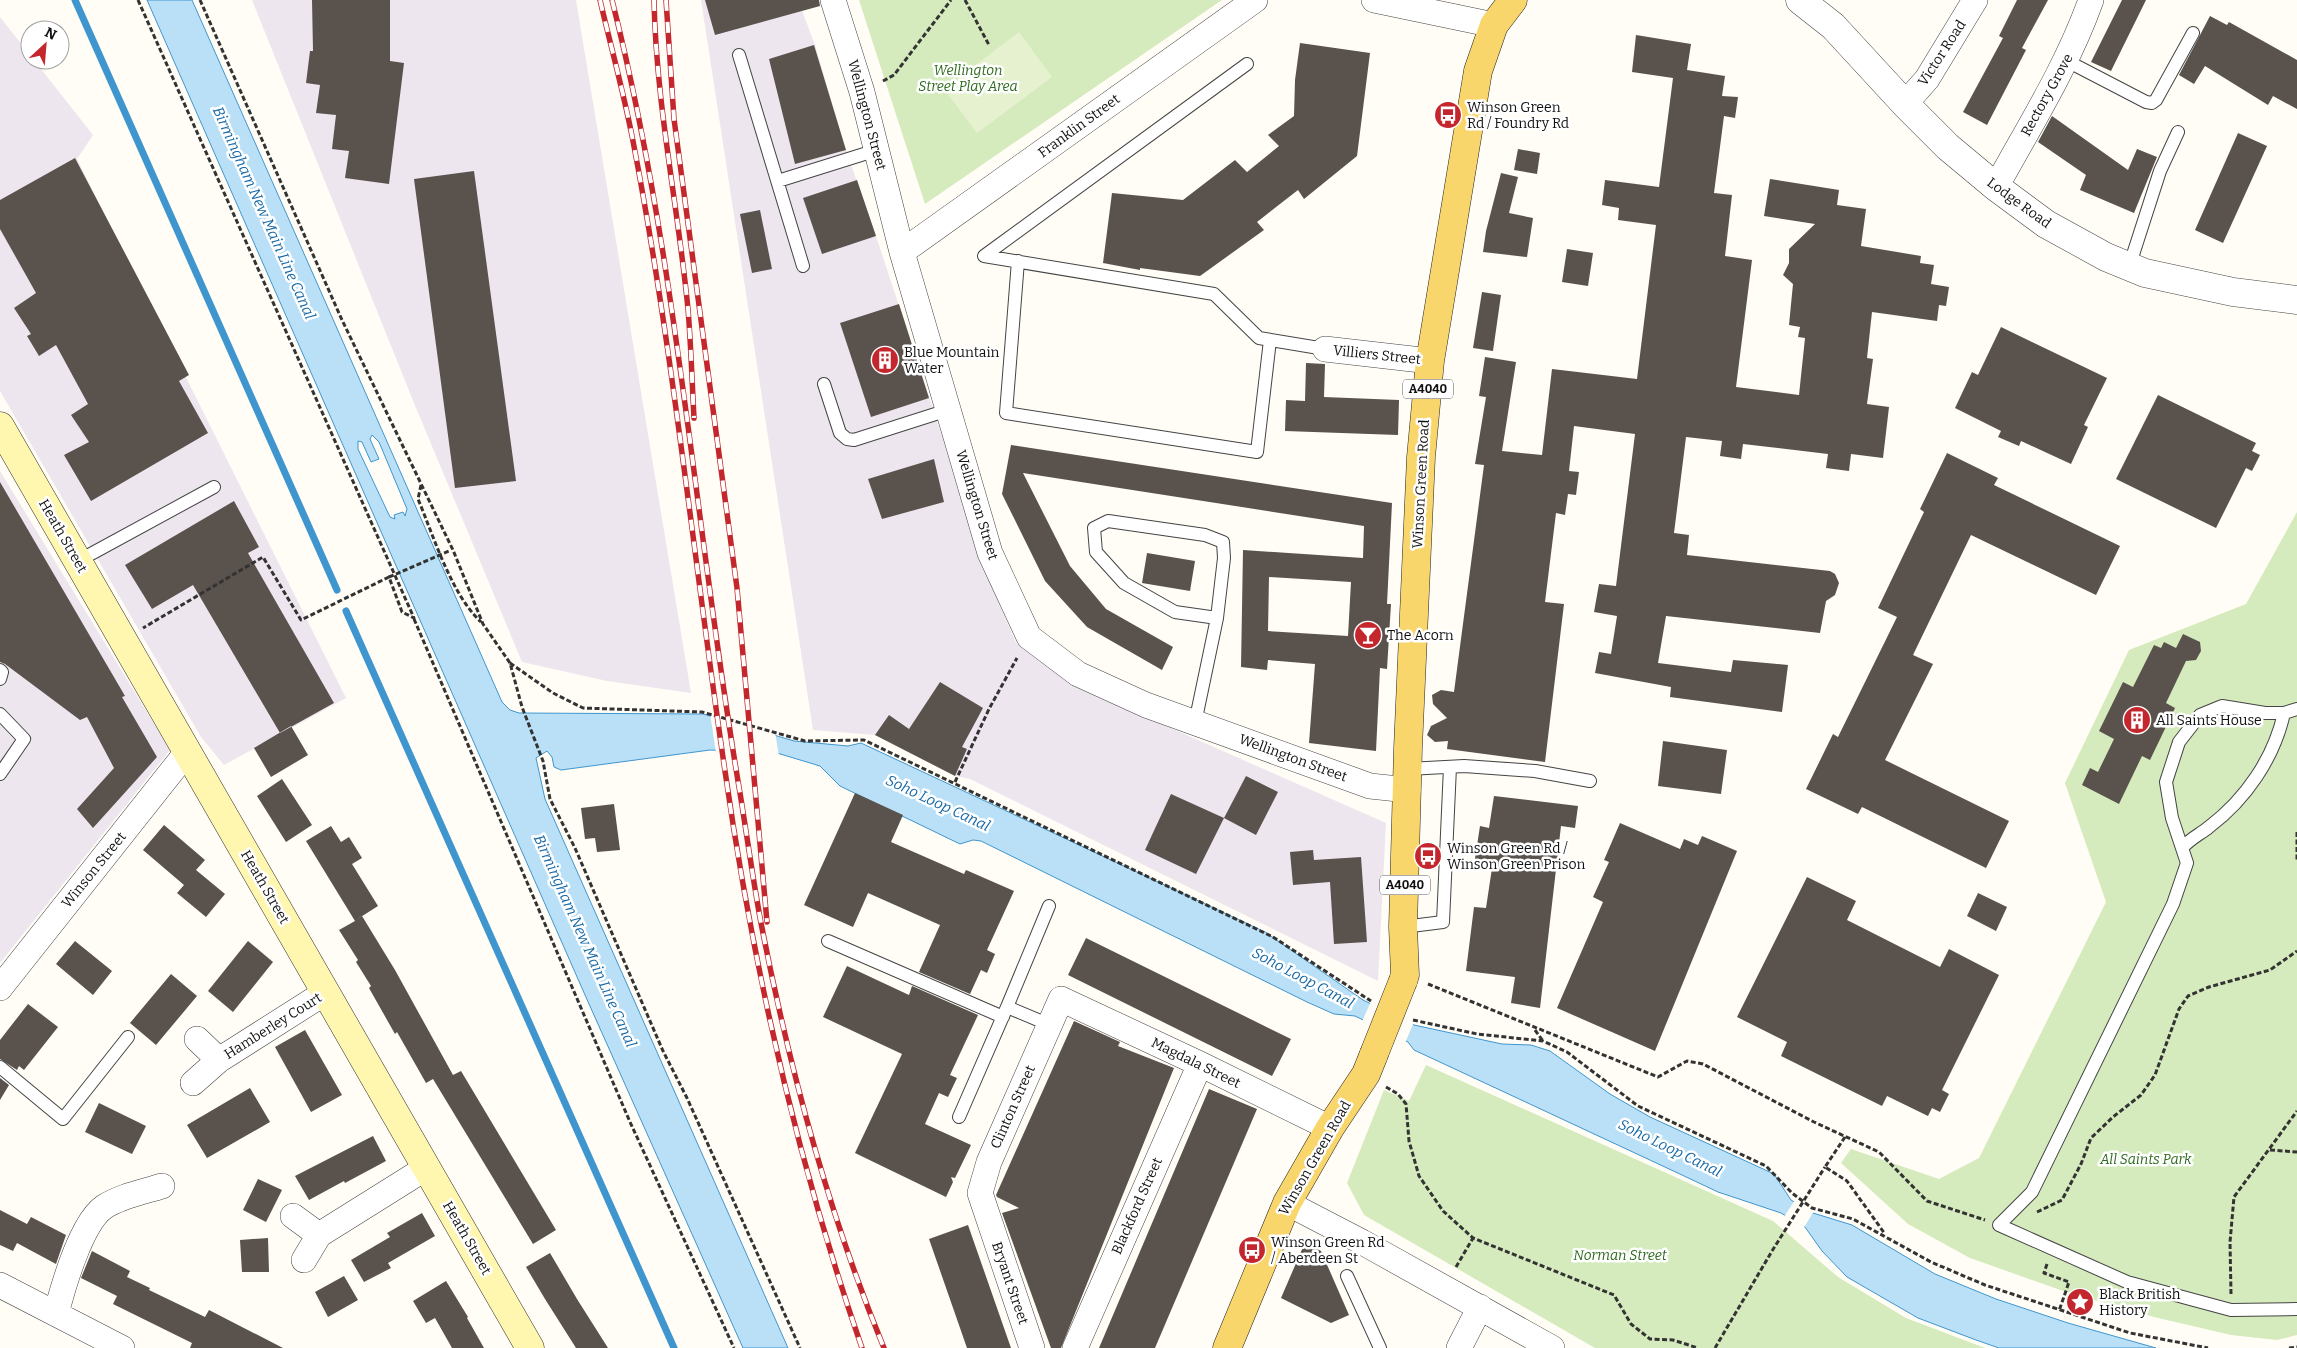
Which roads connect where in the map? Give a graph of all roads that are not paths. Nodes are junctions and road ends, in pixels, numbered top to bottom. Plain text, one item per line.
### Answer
1 (833, 0) edge
2 (1255, 0) edge
3 (1374, 0) edge
4 (1513, 0) edge
5 (1800, 0) edge
6 (1975, 0) edge
7 (2091, 0) edge
8 (1494, 25) junction
9 (2193, 33) dead end
10 (739, 55) dead end
11 (2066, 60) junction
12 (1247, 64) dead end
13 (1905, 104) junction
14 (2178, 132) dead end
15 (877, 150) junction
16 (778, 181) junction
17 (1996, 187) junction
18 (902, 252) junction
19 (1018, 261) junction
20 (804, 266) dead end
21 (2129, 266) junction
22 (2297, 300) edge
23 (1270, 340) junction
24 (1325, 349) joint
25 (1430, 361) junction
26 (824, 384) dead end
27 (948, 410) junction
28 (0, 426) edge
29 (214, 487) dead end
30 (78, 561) junction
31 (1217, 618) junction
32 (0, 670) edge
33 (0, 679) edge
34 (2297, 709) edge
35 (2284, 713) junction
36 (0, 714) edge
37 (1195, 723) junction
38 (187, 752) junction
39 (1450, 767) junction
40 (0, 774) edge
41 (1408, 779) junction
42 (1590, 781) dead end
43 (2182, 848) junction
44 (1049, 906) dead end
45 (1403, 927) junction
46 (828, 941) dead end
47 (0, 988) edge
48 (326, 992) junction
49 (1061, 999) joint
50 (1005, 1012) junction
51 (1050, 1025) junction
52 (128, 1037) dead end
53 (197, 1039) dead end
54 (219, 1060) junction
55 (1200, 1064) junction
56 (0, 1068) edge
57 (193, 1082) dead end
58 (958, 1118) dead end
59 (1330, 1128) junction
60 (426, 1168) junction
61 (162, 1186) dead end
62 (1287, 1203) junction
63 (293, 1216) dead end
64 (988, 1218) joint
65 (319, 1235) junction
66 (304, 1260) dead end
67 (1347, 1276) dead end
68 (0, 1285) edge
69 (1480, 1308) junction
70 (2297, 1309) edge
71 (56, 1314) junction
72 (122, 1348) edge
73 (530, 1348) edge
74 (1032, 1348) edge
75 (1075, 1348) edge
76 (1227, 1348) edge
77 (1380, 1348) edge
78 (1459, 1348) edge
79 (1552, 1348) edge

1 - 15 street, Wellington Street
2 - 18 street, Franklin Street
3 - 8 street
4 - 8 main road, Winson Green Road / A4040
5 - 13 street, Lodge Road
6 - 13 street, Victor Road
7 - 11 street, Rectory Grove
8 - 25 main road, Winson Green Road / A4040
9 - 11 lane
10 - 16 lane
11 - 17 street, Rectory Grove
12 - 19 lane
13 - 17 street, Lodge Road
14 - 21 lane
15 - 16 lane
15 - 18 street, Wellington Street
16 - 20 lane
17 - 21 street, Lodge Road
18 - 27 street, Wellington Street
19 - 23 lane
19 - 23 lane
21 - 22 street, Lodge Road
23 - 24 lane
24 - 25 street, Villiers Street
25 - 41 main road, Winson Green Road / A4040
26 - 27 lane
27 - 37 street, Wellington Street
28 - 30 main road, Heath Street
29 - 30 lane
30 - 38 main road, Heath Street
31 - 31 lane
31 - 37 lane
32 - 33 lane
34 - 35 lane
35 - 43 lane
35 - 43 lane
36 - 40 lane
37 - 41 street, Wellington Street
38 - 47 street, Winson Street
38 - 48 main road, Heath Street
39 - 41 lane
39 - 42 lane
39 - 45 lane
41 - 45 main road, Winson Green Road / A4040
43 - 70 lane
44 - 50 lane
45 - 59 main road, Winson Green Road / A4040, bridge
46 - 50 lane
48 - 54 street, Hamberley Court
48 - 60 main road, Heath Street
49 - 51 street, Clinton Street
49 - 55 street, Magdala Street
50 - 51 lane
50 - 58 lane
51 - 64 street, Clinton Street
52 - 56 lane
53 - 54 street, Hamberley Court
54 - 57 street, Hamberley Court
55 - 59 street, Magdala Street
55 - 75 street, Blackford Street
59 - 62 main road, Winson Green Road / A4040
60 - 65 street
60 - 73 main road, Heath Street
61 - 71 street
62 - 69 street
62 - 76 main road, Winson Green Road / A4040
63 - 65 street
64 - 74 street, Bryant Street
65 - 66 street
67 - 77 lane
68 - 71 street
69 - 78 street
69 - 79 street
71 - 72 street

